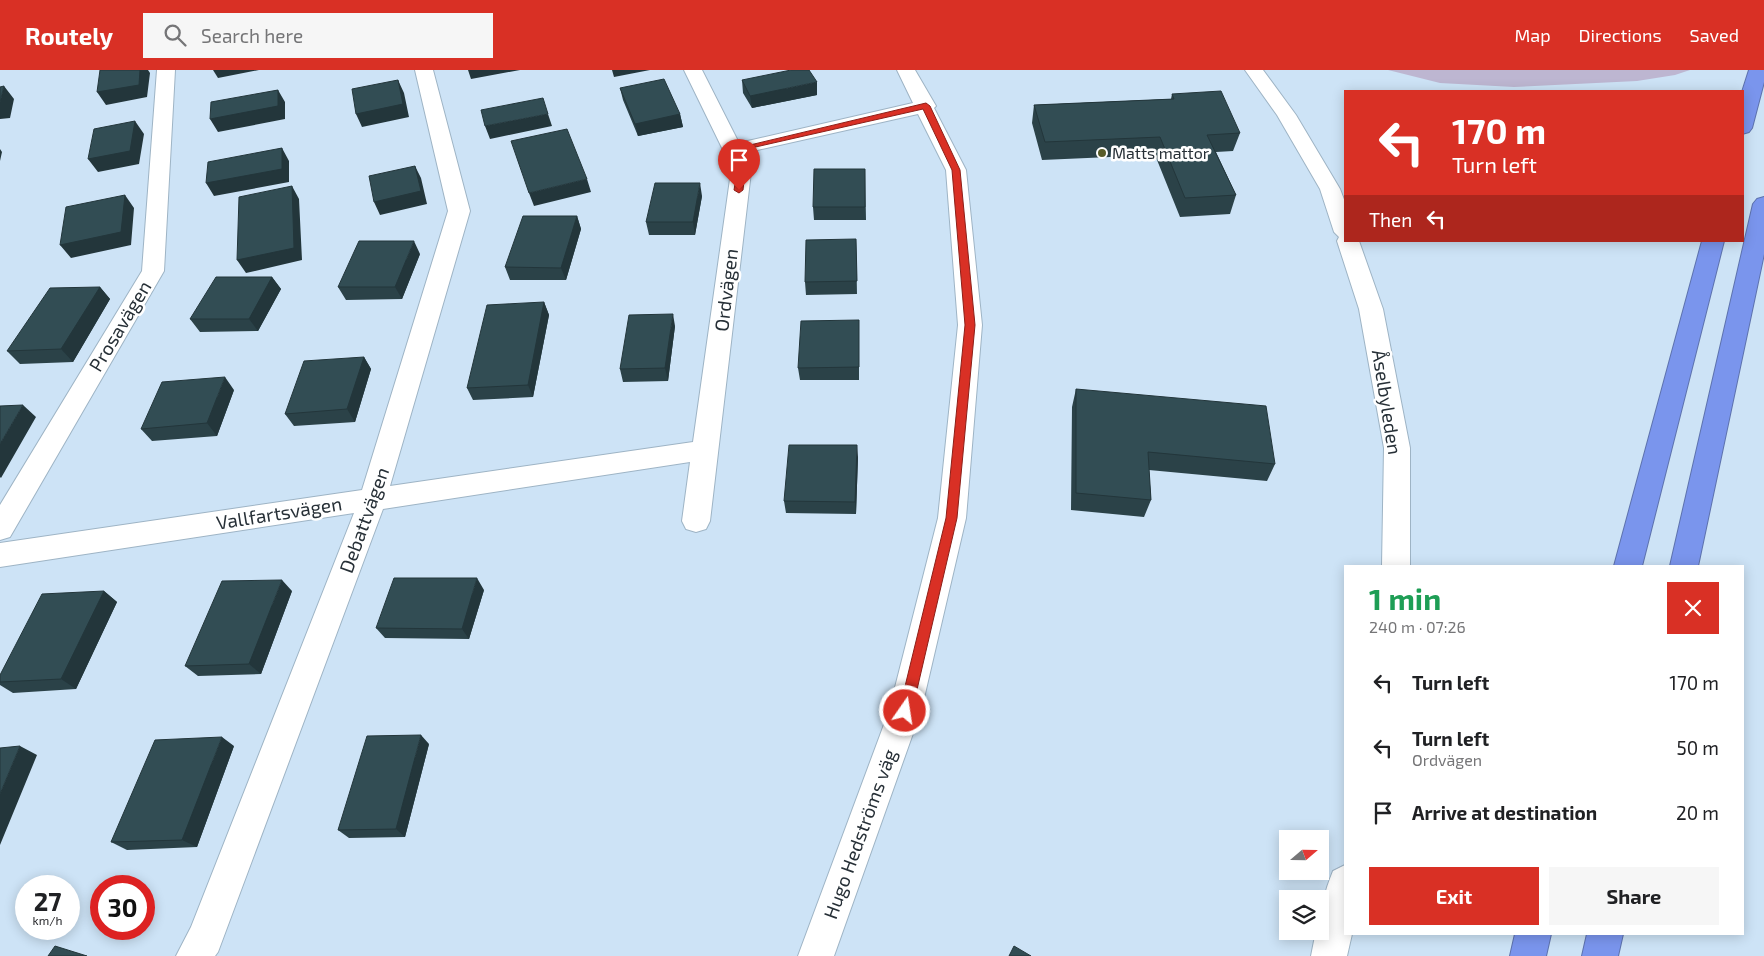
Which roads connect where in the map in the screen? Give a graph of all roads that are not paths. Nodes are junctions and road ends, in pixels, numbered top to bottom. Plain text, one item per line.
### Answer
1 (166, 70) edge
2 (424, 70) edge
3 (693, 70) edge
4 (906, 70) edge
5 (1254, 70) edge
6 (1758, 70) edge
7 (926, 106) junction
8 (1744, 121) edge
9 (733, 150) junction
10 (1764, 204) edge
11 (1344, 229) edge
12 (1348, 242) edge
13 (1713, 242) edge
14 (706, 450) junction
15 (374, 499) junction
16 (696, 521) dead end
17 (0, 529) edge
18 (0, 555) edge
19 (1396, 565) edge
20 (1628, 565) edge
21 (1684, 565) edge
22 (1344, 888) edge
23 (1533, 935) edge
24 (1605, 935) edge
25 (194, 956) edge
26 (816, 956) edge
27 (1329, 956) edge
28 (1528, 956) edge
29 (1600, 956) edge

1 - 17 street, Prosavägen
2 - 15 street, Debattvägen
3 - 9 street, Ordvägen
4 - 7 street, Hugo Hedströms väg
5 - 11 street
6 - 8 highway
7 - 9 street
7 - 26 street, Hugo Hedströms väg
9 - 14 street, Ordvägen
10 - 21 highway
12 - 19 street, Åselbyleden
13 - 20 highway
14 - 15 street, Vallfartsvägen
14 - 16 street, Ordvägen
15 - 18 street, Vallfartsvägen
15 - 25 street, Debattvägen
22 - 27 street
23 - 28 highway
24 - 29 highway

